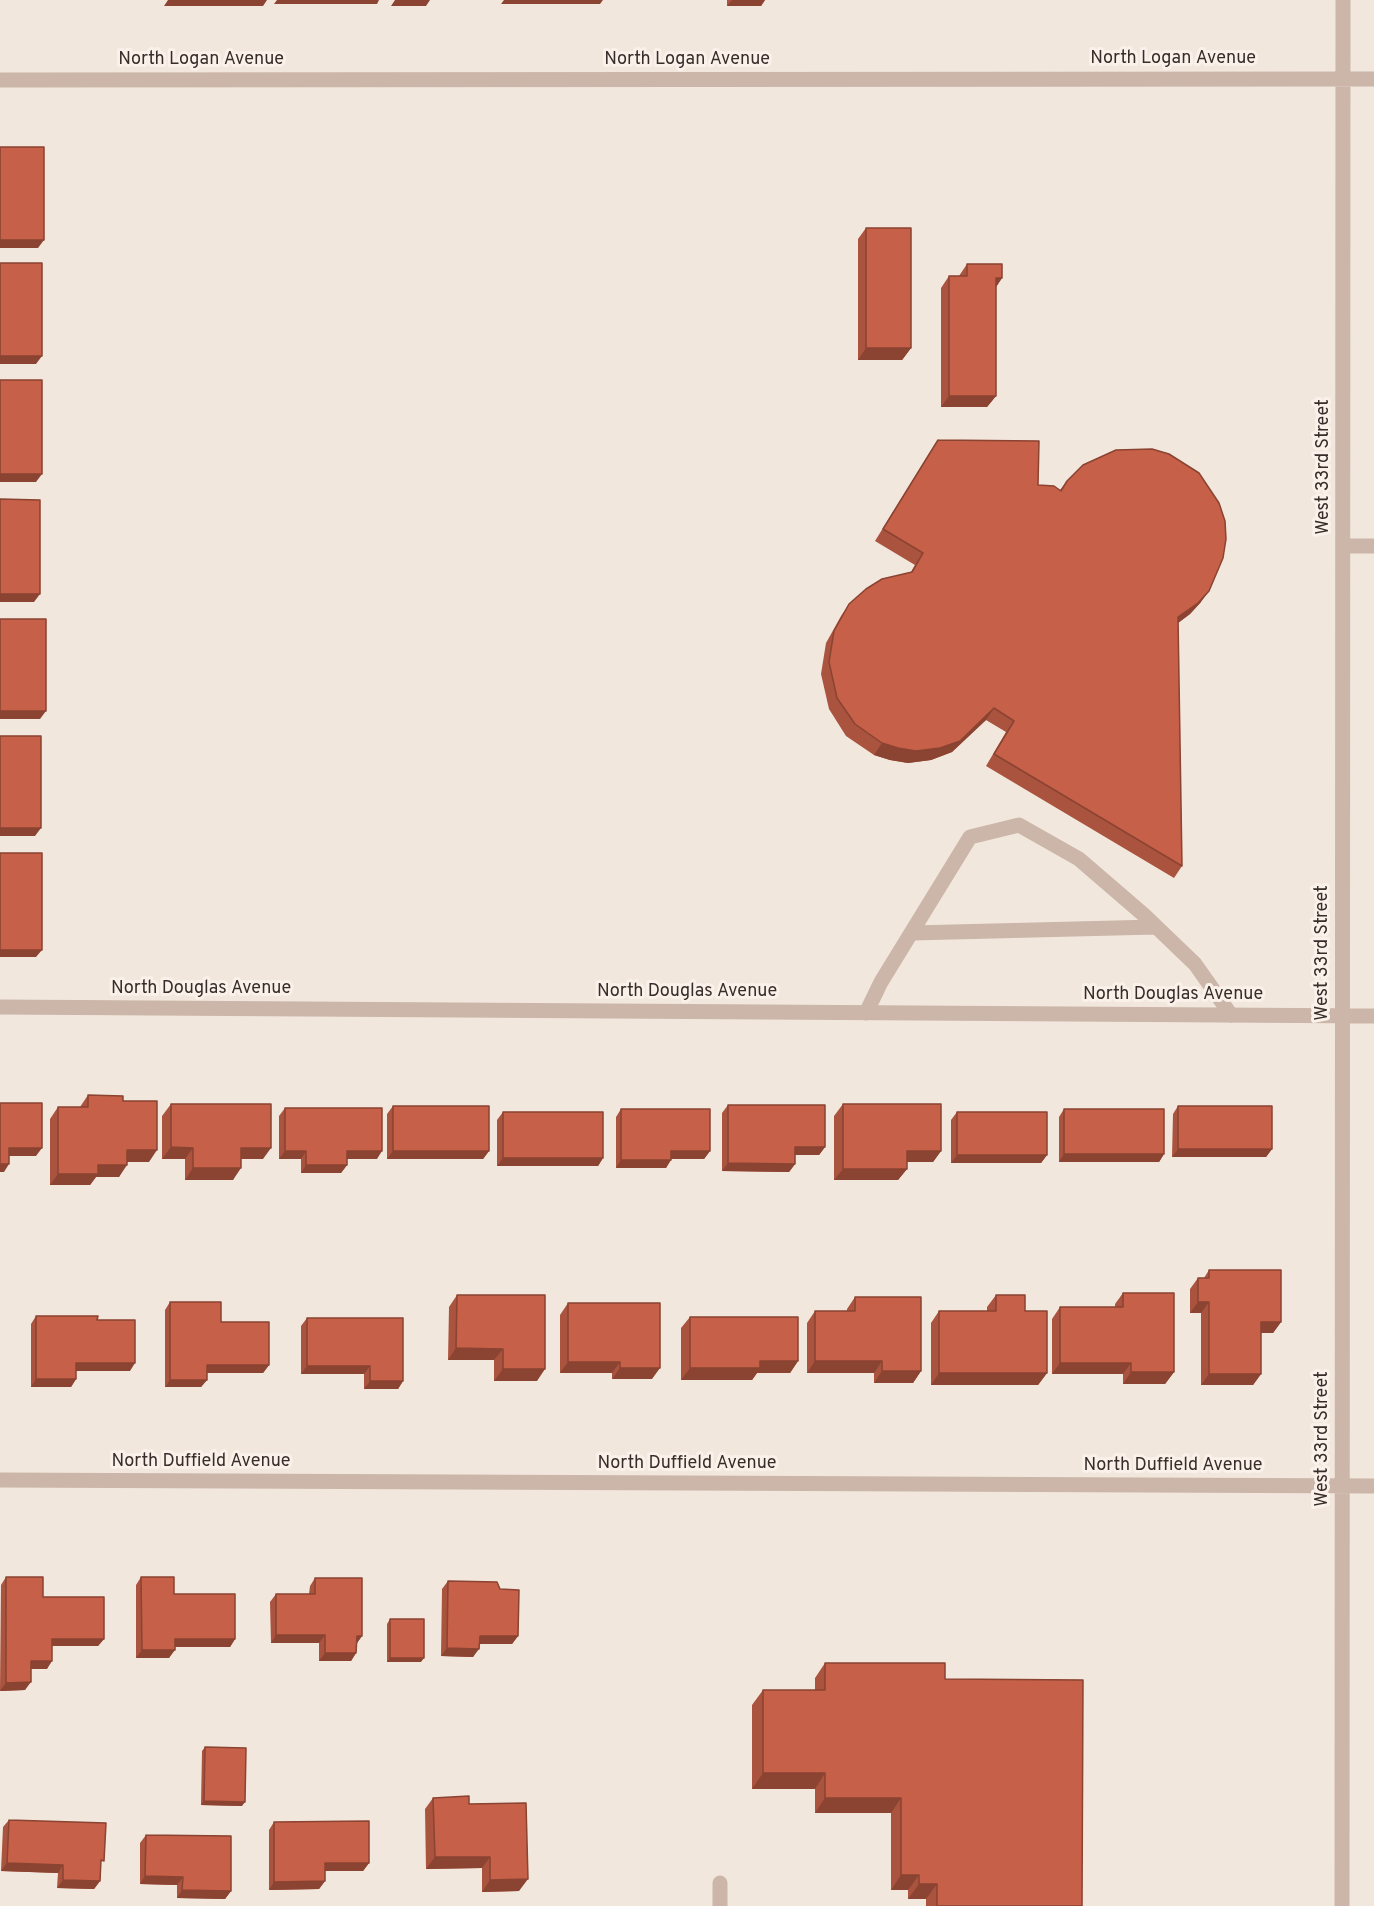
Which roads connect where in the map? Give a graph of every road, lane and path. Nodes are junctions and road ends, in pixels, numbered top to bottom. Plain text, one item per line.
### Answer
1 (1343, 0) edge
2 (1343, 78) junction
3 (1374, 79) edge
4 (0, 80) edge
5 (1343, 546) junction
6 (1374, 546) edge
7 (1156, 927) junction
8 (912, 933) junction
9 (0, 1007) edge
10 (866, 1013) junction
11 (1231, 1016) junction
12 (1343, 1016) junction
13 (1374, 1016) edge
14 (0, 1480) edge
15 (1342, 1486) junction
16 (1374, 1486) edge
17 (720, 1883) dead end
18 (720, 1906) edge
19 (1342, 1906) edge

1 - 2 street, West 33rd Street
2 - 3 street, North Logan Avenue
2 - 4 street, North Logan Avenue
2 - 5 street, West 33rd Street
5 - 6 street
5 - 12 street, West 33rd Street
7 - 8 street
7 - 8 street
7 - 11 street
8 - 10 street
9 - 10 street, North Douglas Avenue
10 - 11 street, North Douglas Avenue
11 - 12 street, North Douglas Avenue
12 - 13 street, North Douglas Avenue
12 - 15 street, West 33rd Street
14 - 15 street, North Duffield Avenue
15 - 16 street, North Duffield Avenue
15 - 19 street, West 33rd Street
17 - 18 street

